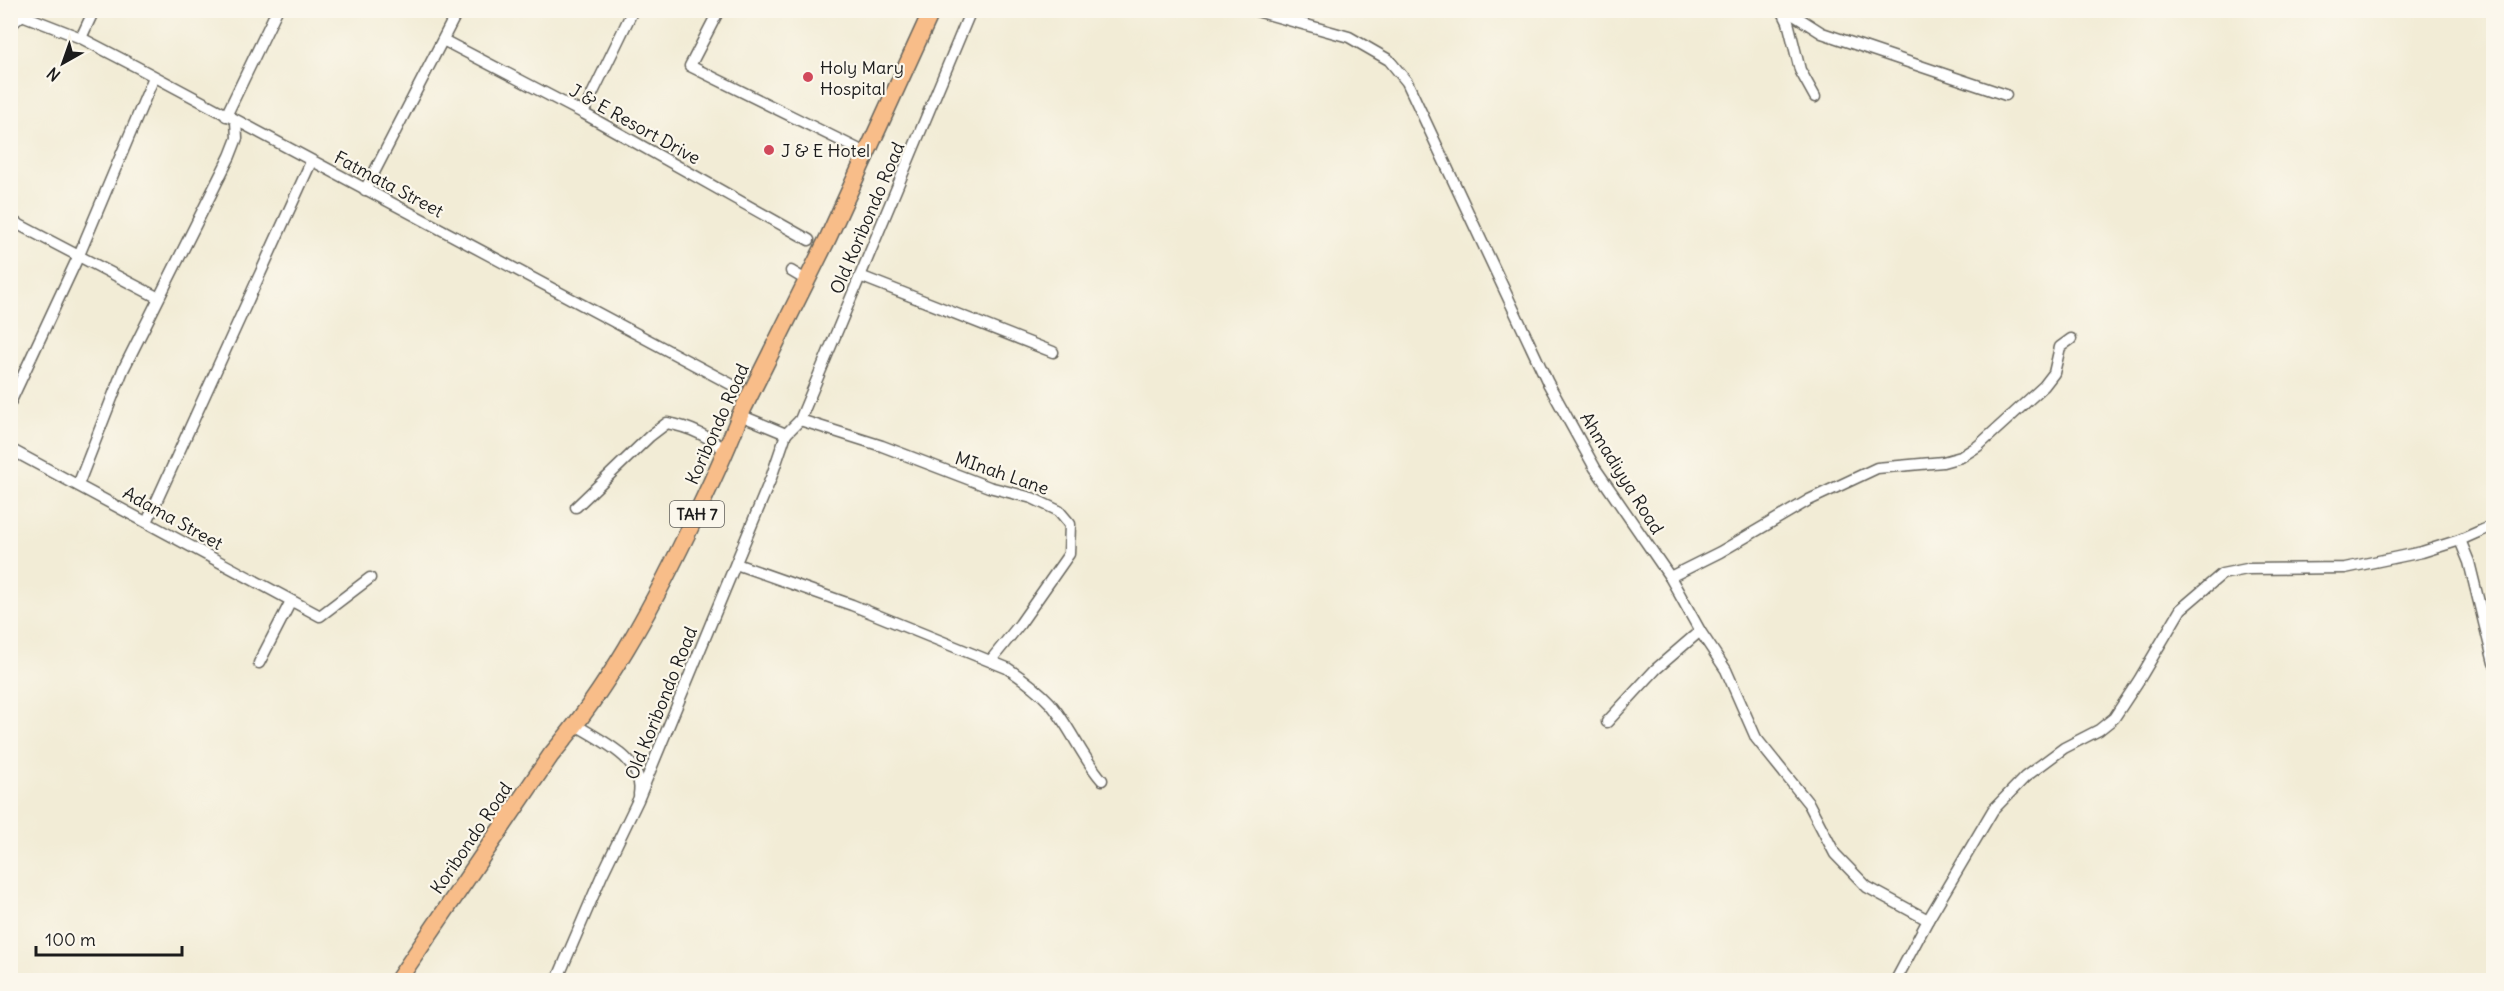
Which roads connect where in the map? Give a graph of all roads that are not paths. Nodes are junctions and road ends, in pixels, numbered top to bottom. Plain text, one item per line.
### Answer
1 (94, 10) edge
2 (277, 10) edge
3 (458, 10) edge
4 (633, 10) edge
5 (719, 10) edge
6 (932, 10) edge
7 (971, 10) edge
8 (1253, 10) edge
9 (1784, 10) edge
10 (21, 13) edge
11 (10, 26) edge
12 (81, 38) junction
13 (443, 40) junction
14 (154, 76) junction
15 (2006, 95) dead end
16 (1815, 97) dead end
17 (582, 113) junction
18 (231, 118) junction
19 (868, 154) junction
20 (311, 162) junction
21 (365, 190) junction
22 (10, 220) edge
23 (809, 240) dead end
24 (79, 255) junction
25 (791, 272) dead end
26 (860, 276) junction
27 (806, 280) junction
28 (158, 297) junction
29 (2071, 339) dead end
30 (1053, 352) dead end
31 (738, 388) dead end
32 (10, 403) edge
33 (741, 415) junction
34 (800, 420) junction
35 (786, 434) junction
36 (10, 449) edge
37 (727, 452) junction
38 (78, 484) junction
39 (576, 507) dead end
40 (147, 522) junction
41 (2493, 525) edge
42 (2460, 540) junction
43 (736, 564) junction
44 (1670, 577) junction
45 (370, 578) dead end
46 (291, 601) junction
47 (1700, 631) junction
48 (991, 660) junction
49 (259, 663) dead end
50 (2493, 663) edge
51 (1607, 722) dead end
52 (576, 725) junction
53 (1102, 780) dead end
54 (638, 800) junction
55 (1928, 920) junction
56 (398, 981) edge
57 (557, 981) edge
58 (1896, 981) edge

1 - 12 street
2 - 18 street
3 - 13 street
4 - 17 street
5 - 19 street
6 - 19 highway, Koribondo Road / TAH 7
7 - 26 street, Old Koribondo Road
8 - 44 street, Ahmadiyya Road
9 - 15 street
9 - 16 street
10 - 11 street
10 - 12 street, Fatmata Street
12 - 14 street, Fatmata Street
13 - 17 street, J & E Resort Drive
13 - 21 street
14 - 18 street, Fatmata Street
14 - 24 street
17 - 23 street, J & E Resort Drive
18 - 20 street, Fatmata Street
18 - 28 street
19 - 27 highway, Koribondo Road / TAH 7
20 - 21 street, Fatmata Street
20 - 40 street
21 - 31 street, Fatmata Street
22 - 24 street
24 - 28 street
24 - 32 street
25 - 27 street
26 - 30 street
26 - 34 street, Old Koribondo Road
27 - 33 highway, Koribondo Road / TAH 7
28 - 38 street
29 - 44 street
33 - 35 street
33 - 37 highway, Koribondo Road / TAH 7
34 - 35 street, Old Koribondo Road
34 - 48 street, MInah Lane
35 - 43 street, Old Koribondo Road
36 - 38 street, Adama Street
37 - 39 street
37 - 52 highway, Koribondo Road / TAH 7
38 - 40 street, Adama Street
40 - 46 street, Adama Street
41 - 42 street
42 - 50 street
42 - 55 street
43 - 48 street
43 - 54 street, Old Koribondo Road
44 - 47 street, Ahmadiyya Road
45 - 46 street, Adama Street
46 - 49 street
47 - 51 street
47 - 55 street, Ahmadiyya Road
48 - 53 street
52 - 54 street
52 - 56 highway, Koribondo Road / TAH 7
54 - 57 street, Old Koribondo Road
55 - 58 street

